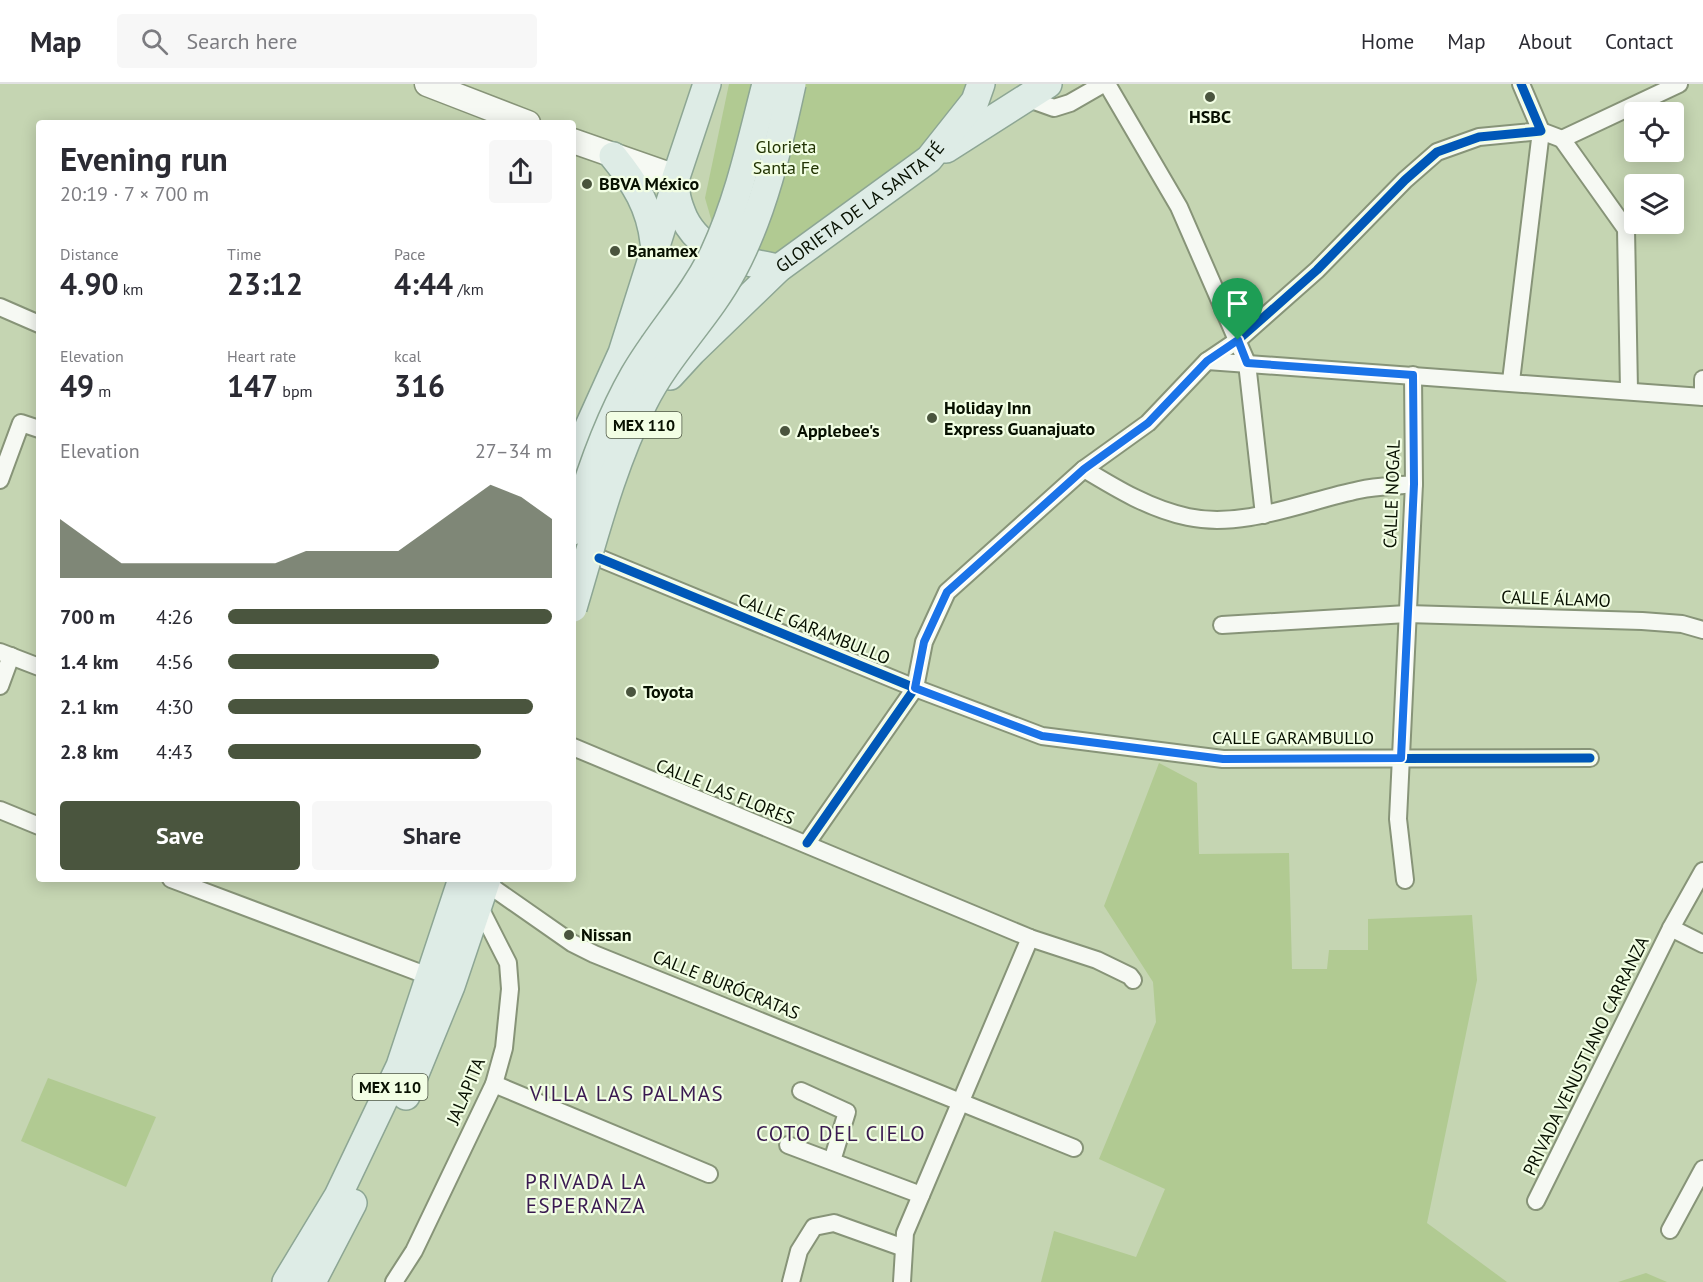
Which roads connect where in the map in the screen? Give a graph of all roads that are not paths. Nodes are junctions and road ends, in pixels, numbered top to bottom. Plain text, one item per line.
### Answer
1 (427, 84) edge
2 (707, 84) edge
3 (766, 84) edge
4 (792, 84) edge
5 (981, 84) edge
6 (1048, 84) edge
7 (1105, 84) edge
8 (1521, 84) edge
9 (1679, 84) edge
10 (1026, 98) junction
11 (520, 120) edge
12 (1541, 131) junction
13 (1562, 140) junction
14 (576, 142) edge
15 (613, 156) junction
16 (929, 159) junction
17 (676, 182) junction
18 (655, 244) junction
19 (779, 268) junction
20 (1, 312) edge
21 (36, 323) edge
22 (1238, 340) junction
23 (622, 353) junction
24 (1207, 361) junction
25 (1247, 363) junction
26 (1413, 375) junction
27 (1703, 379) edge
28 (1511, 381) junction
29 (1629, 390) junction
30 (1703, 397) edge
31 (655, 402) junction
32 (36, 428) edge
33 (576, 465) edge
34 (1084, 469) junction
35 (0, 480) edge
36 (1414, 484) junction
37 (1264, 515) junction
38 (576, 521) edge
39 (599, 558) junction
40 (576, 598) edge
41 (576, 614) edge
42 (1407, 614) junction
43 (1222, 625) dead end
44 (1703, 630) edge
45 (6, 654) edge
46 (36, 666) edge
47 (0, 686) edge
48 (915, 688) junction
49 (576, 748) edge
50 (1401, 758) junction
51 (1590, 758) dead end
52 (0, 810) edge
53 (36, 825) edge
54 (807, 843) junction
55 (1703, 871) edge
56 (1405, 880) dead end
57 (179, 882) edge
58 (479, 887) edge
59 (1671, 928) junction
60 (1030, 938) junction
61 (1703, 944) edge
62 (431, 977) junction
63 (1133, 980) dead end
64 (494, 1084) junction
65 (801, 1091) dead end
66 (962, 1103) junction
67 (788, 1145) dead end
68 (1074, 1148) dead end
69 (832, 1161) junction
70 (1703, 1169) edge
71 (709, 1174) dead end
72 (921, 1196) junction
73 (1536, 1201) dead end
74 (1670, 1230) dead end
75 (905, 1240) junction
76 (286, 1282) edge
77 (312, 1282) edge
78 (394, 1282) edge
79 (791, 1282) edge
80 (902, 1282) edge

1 - 11 main road
2 - 17 main road, MEX 110
3 - 38 main road, bridge
4 - 40 main road, bridge
5 - 16 main road, GLORIETA DE LA SANTA FÉ / MEX 110
6 - 10 main road
7 - 10 street
7 - 22 street
8 - 12 street
9 - 13 street
10 - 16 main road
12 - 13 street
12 - 22 street
12 - 28 street
13 - 29 street
14 - 15 main road
15 - 17 main road
15 - 18 main road
16 - 19 main road, GLORIETA DE LA SANTA FÉ / MEX 110
17 - 18 main road, MEX 110
17 - 19 main road, GLORIETA DE LA SANTA FÉ
18 - 23 main road, MEX 110
19 - 31 main road, MEX 110
20 - 21 street
22 - 24 street
22 - 25 street
23 - 31 main road
23 - 33 main road, MEX 110
24 - 25 street
24 - 34 street
25 - 26 street
25 - 37 street
26 - 28 street
26 - 36 street, CALLE NOGAL
27 - 30 street
28 - 29 street
29 - 30 street
31 - 39 main road, MEX 110
32 - 35 street
34 - 37 street
34 - 48 street
36 - 37 street
36 - 42 street, CALLE NOGAL
39 - 41 main road, MEX 110
39 - 48 street, CALLE GARAMBULLO
42 - 43 street, CALLE ÁLAMO
42 - 44 street, CALLE ÁLAMO
42 - 50 street, CALLE NOGAL
45 - 46 street
45 - 47 street
48 - 50 street, CALLE GARAMBULLO
48 - 54 street
49 - 54 street, CALLE LAS FLORES
50 - 51 street, CALLE GARAMBULLO
50 - 56 street, CALLE NOGAL
52 - 53 street
54 - 60 street, CALLE LAS FLORES
55 - 59 street, PRIVADA VENUSTIANO CARRANZA
57 - 62 street
58 - 62 main road, MEX 110
58 - 64 street, JALAPITA
58 - 66 street, CALLE BURÓCRATAS
58 - 77 main road, MEX 110
59 - 61 street
59 - 73 street, PRIVADA VENUSTIANO CARRANZA
60 - 63 street, CALLE LAS FLORES
60 - 66 street
62 - 76 main road, MEX 110
64 - 71 street
64 - 78 street, JALAPITA
65 - 69 street
66 - 68 street, CALLE BURÓCRATAS
66 - 72 street
67 - 69 street
69 - 72 street
70 - 74 street
72 - 75 street
75 - 79 street
75 - 80 street

